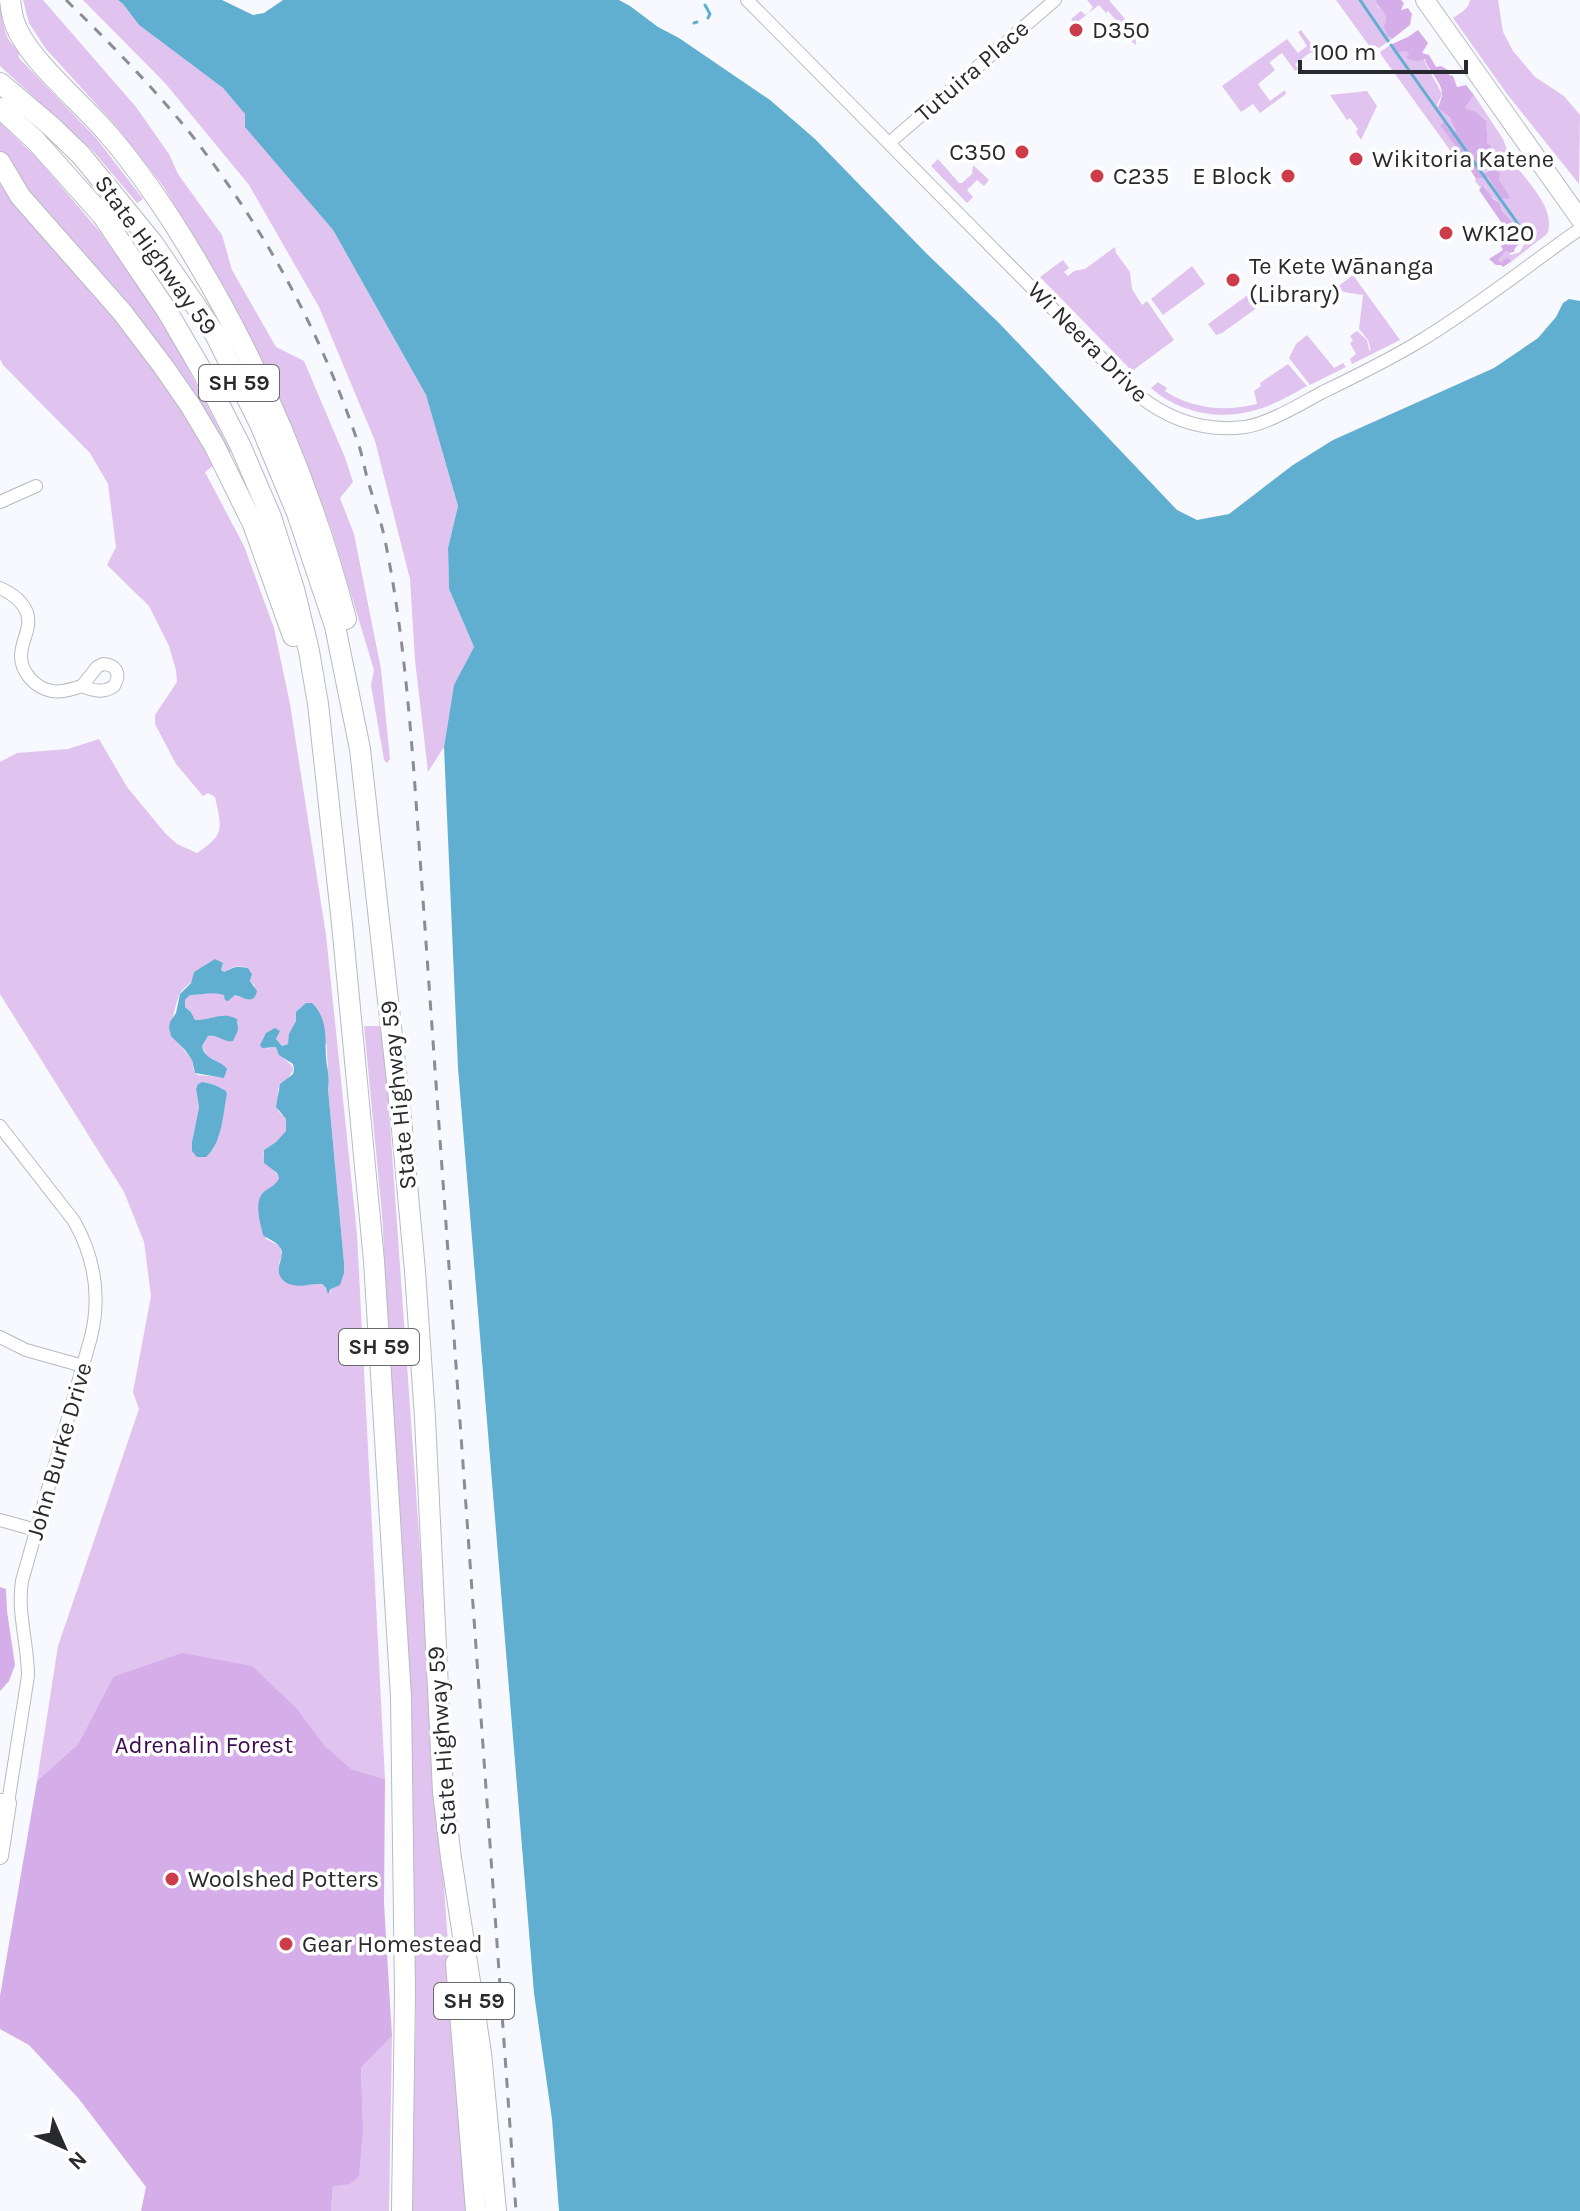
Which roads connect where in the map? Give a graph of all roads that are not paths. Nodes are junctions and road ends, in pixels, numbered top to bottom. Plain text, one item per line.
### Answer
1 (10, 0) edge
2 (747, 0) edge
3 (1055, 0) edge
4 (1425, 0) edge
5 (0, 83) edge
6 (0, 108) edge
7 (889, 143) junction
8 (0, 162) edge
9 (1580, 219) edge
10 (1580, 229) edge
11 (36, 486) dead end
12 (0, 502) edge
13 (0, 588) edge
14 (82, 686) dead end
15 (318, 704) junction
16 (360, 749) junction
17 (0, 1126) edge
18 (0, 1337) edge
19 (83, 1366) junction
20 (0, 1520) edge
21 (36, 1530) junction
22 (443, 1792) junction
23 (4, 1802) edge
24 (0, 1856) edge
25 (402, 2211) edge
26 (476, 2211) edge
27 (496, 2211) edge

1 - 16 main road
2 - 7 street, Wi Neera Drive
3 - 7 street, Tutuira Place
4 - 9 main road
5 - 16 main road, State Highway 59 / SH 59
6 - 15 main road, State Highway 59 / SH 59
7 - 10 street, Wi Neera Drive
8 - 15 main road
11 - 12 street
13 - 14 street
15 - 25 main road, State Highway 59 / SH 59
16 - 22 main road, State Highway 59 / SH 59
17 - 19 street, John Burke Drive
18 - 19 street
19 - 21 street, John Burke Drive
20 - 21 street
21 - 23 street, John Burke Drive
22 - 26 main road
22 - 27 main road, State Highway 59 / SH 59
23 - 24 street

